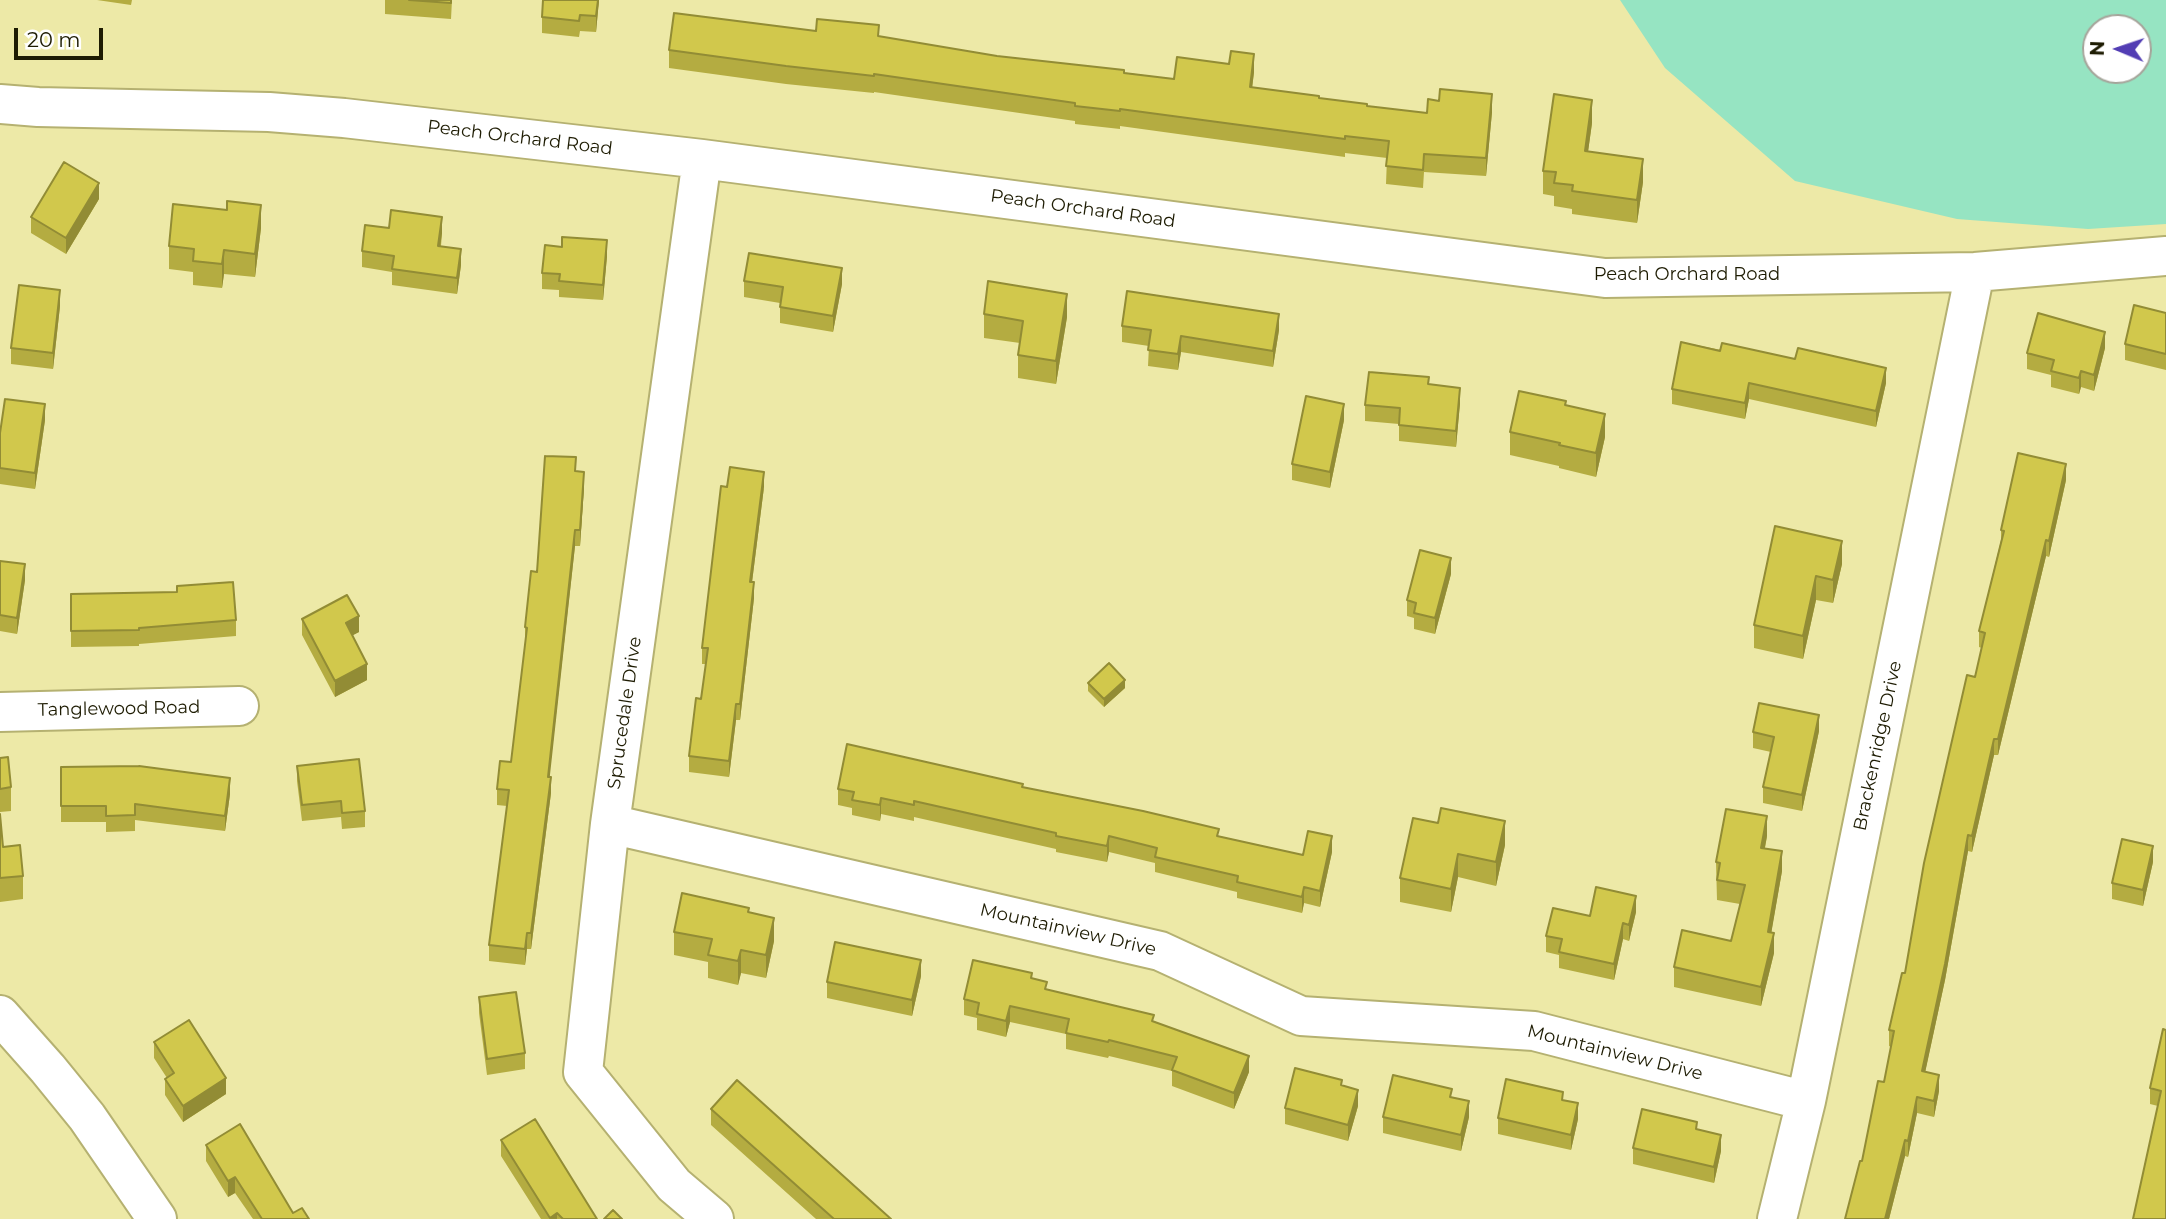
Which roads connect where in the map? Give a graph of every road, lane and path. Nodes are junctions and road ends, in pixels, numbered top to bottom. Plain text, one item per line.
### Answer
1 (0, 104) edge
2 (702, 159) junction
3 (2166, 256) edge
4 (1975, 272) junction
5 (239, 706) dead end
6 (0, 712) edge
7 (610, 824) junction
8 (0, 1015) edge
9 (1806, 1101) junction
10 (157, 1219) edge
11 (714, 1219) edge
12 (1777, 1219) edge

1 - 2 street, Peach Orchard Road
2 - 4 street, Peach Orchard Road
2 - 7 street, Sprucedale Drive
3 - 4 street, Peach Orchard Road
4 - 9 street, Brackenridge Drive
5 - 6 street, Tanglewood Road
7 - 9 street, Mountainview Drive
7 - 11 street, Sprucedale Drive
8 - 10 street
9 - 12 street, Brackenridge Drive

